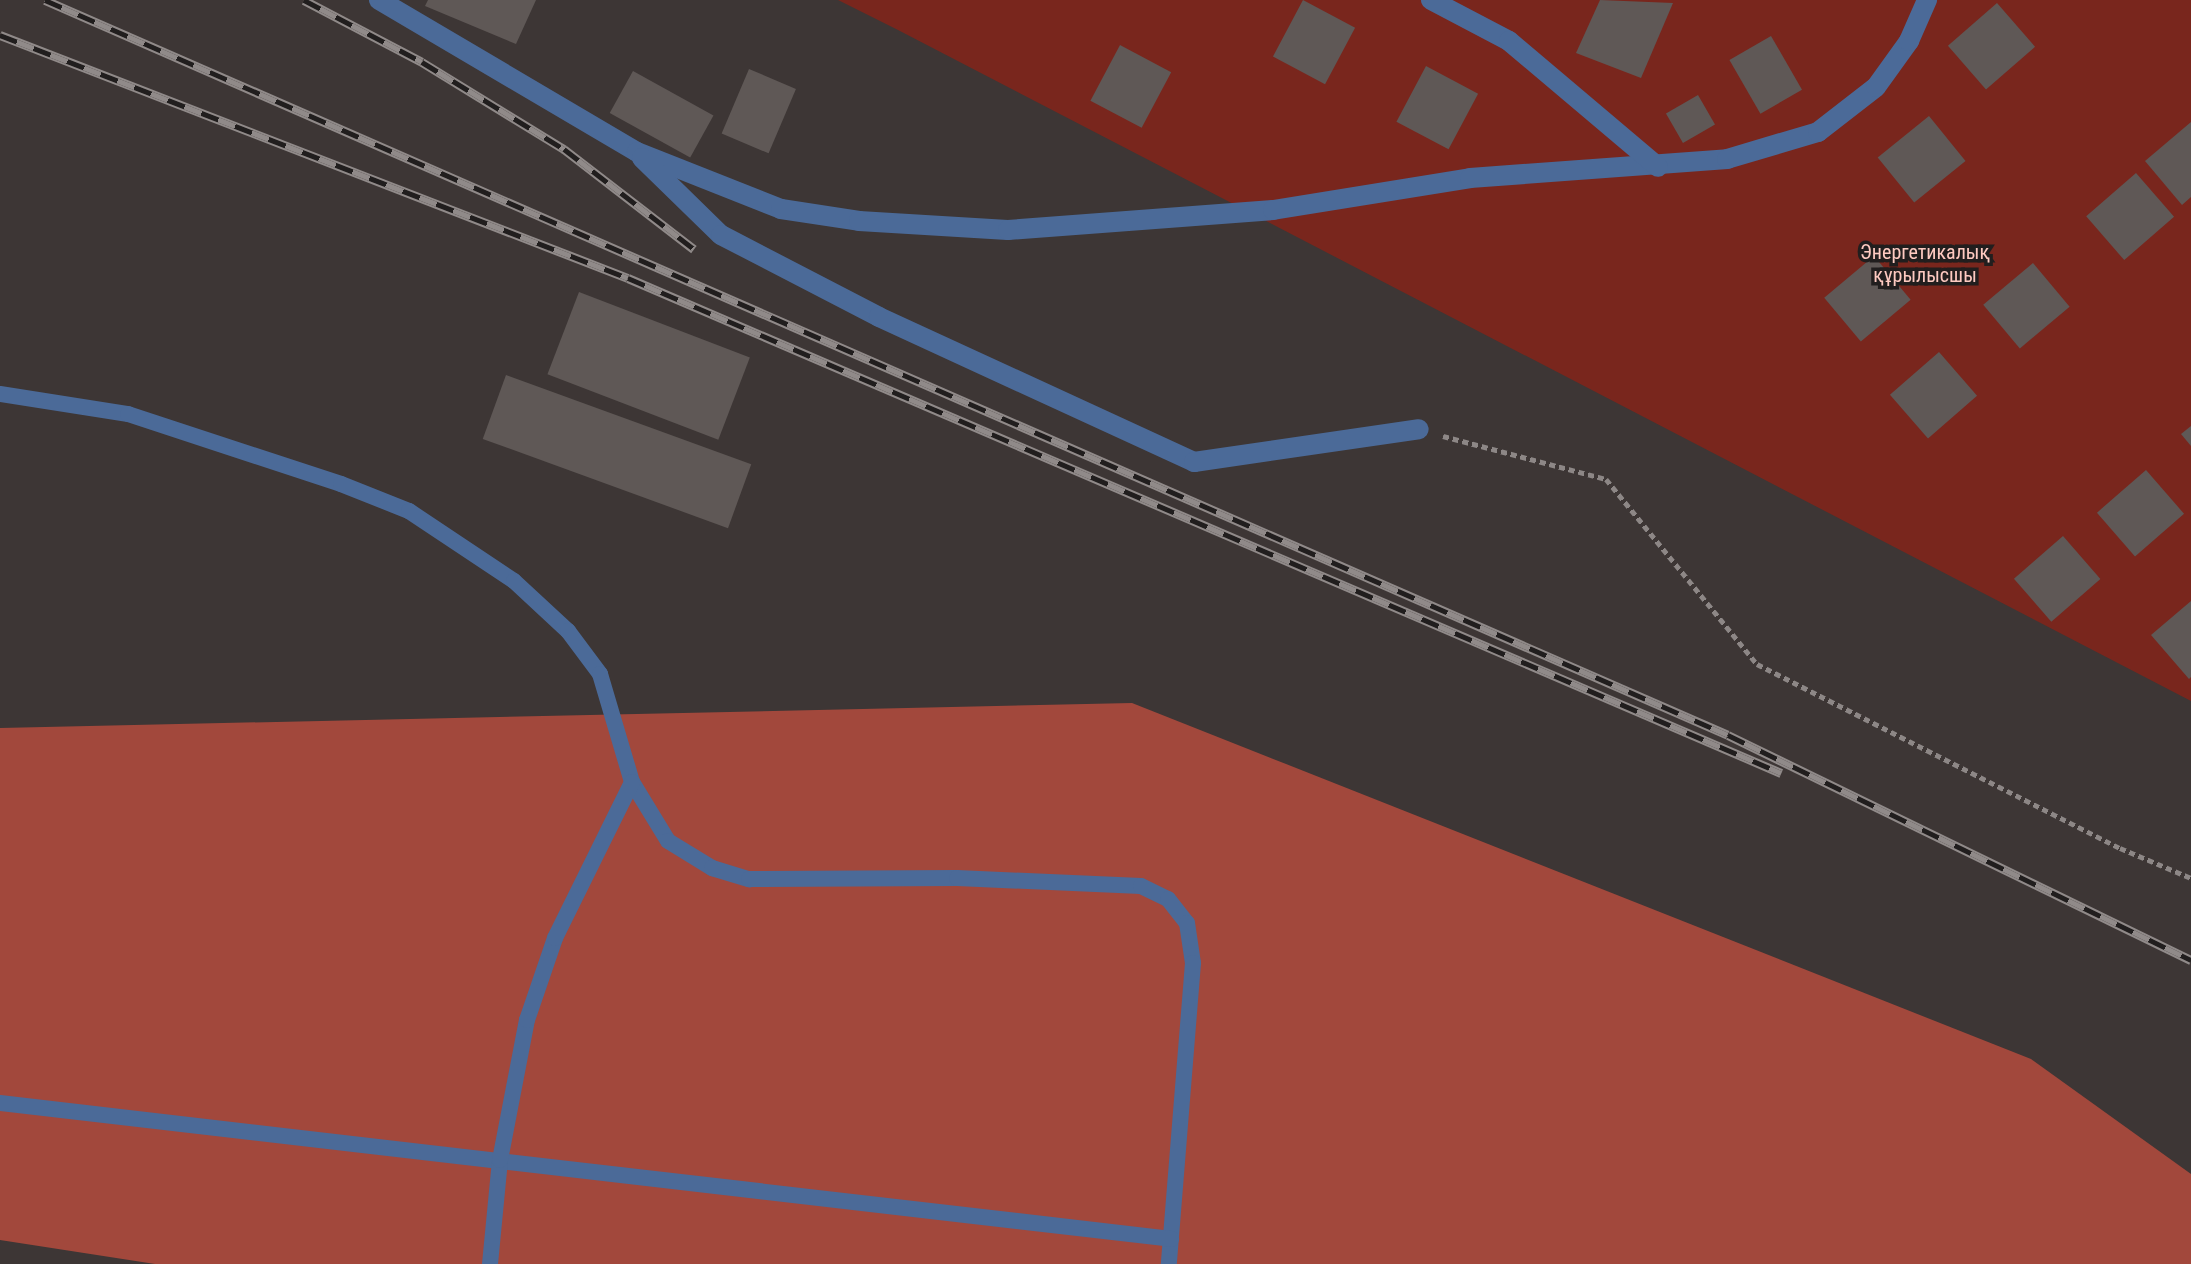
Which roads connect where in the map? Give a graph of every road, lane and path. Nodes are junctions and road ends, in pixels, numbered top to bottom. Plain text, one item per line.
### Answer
1 (379, 0) edge
2 (1431, 0) edge
3 (1927, 0) edge
4 (637, 152) junction
5 (1658, 167) junction
6 (0, 394) edge
7 (1419, 429) joint
8 (632, 782) junction
9 (2191, 878) edge
10 (0, 1103) edge
11 (500, 1160) junction
12 (1171, 1239) junction
13 (490, 1264) edge
14 (1169, 1264) edge

1 - 4 street
2 - 5 street
3 - 5 street
4 - 5 street
4 - 7 street
6 - 8 lane
7 - 9 path
8 - 11 lane
8 - 12 lane
10 - 11 lane
11 - 12 lane
11 - 13 lane
12 - 14 lane

